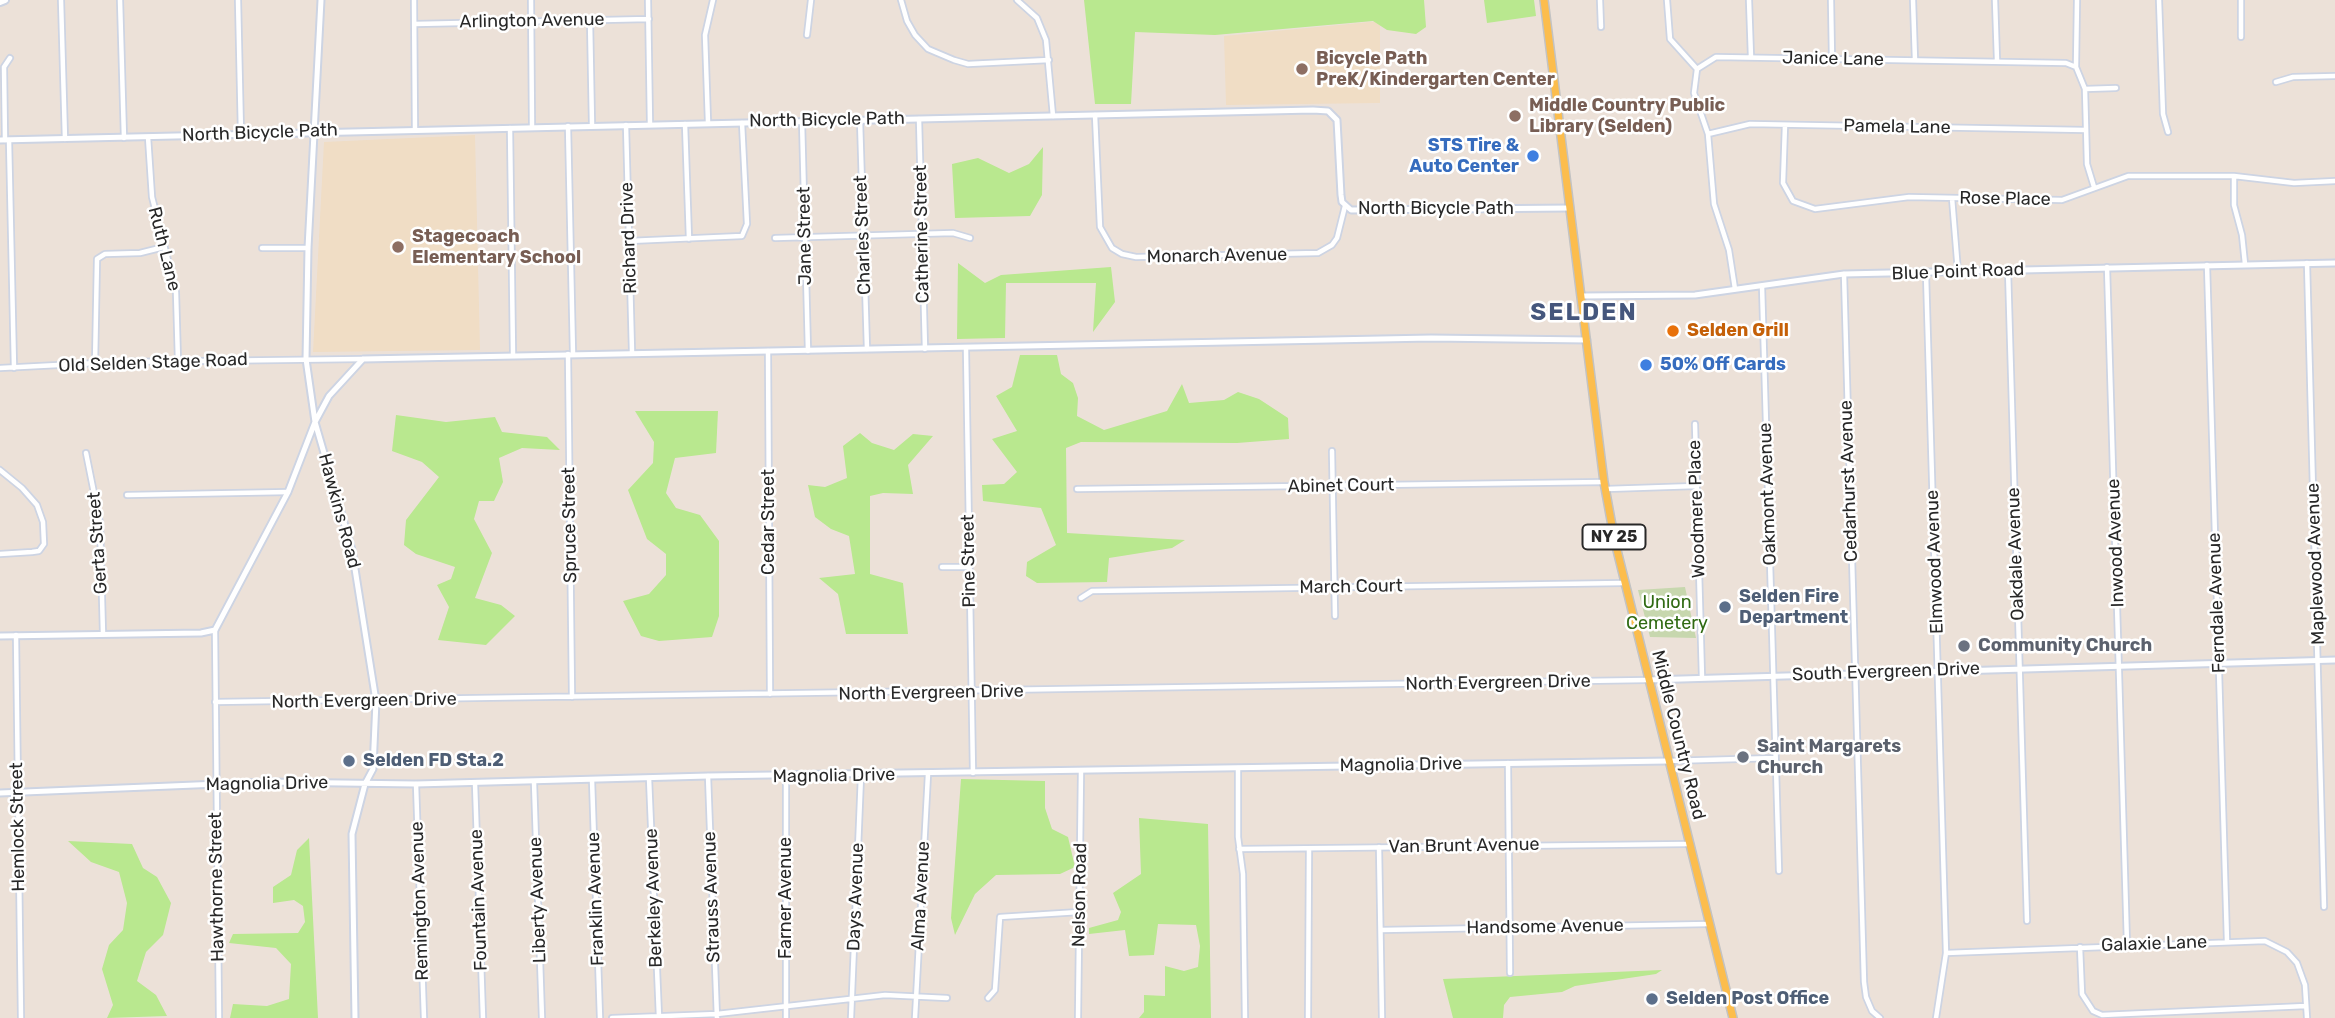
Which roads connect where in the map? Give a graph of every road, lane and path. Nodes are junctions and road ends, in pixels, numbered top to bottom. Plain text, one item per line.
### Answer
1 (5, 0) edge
2 (61, 0) edge
3 (120, 0) edge
4 (238, 0) edge
5 (320, 0) edge
6 (414, 0) edge
7 (531, 0) edge
8 (648, 0) edge
9 (713, 0) edge
10 (811, 0) edge
11 (901, 0) edge
12 (1017, 0) edge
13 (1544, 0) edge
14 (1600, 0) edge
15 (1667, 0) edge
16 (1749, 0) edge
17 (1831, 0) edge
18 (1913, 0) edge
19 (1995, 0) edge
20 (2077, 0) edge
21 (2159, 0) edge
22 (2241, 0) edge
23 (0, 2) edge
24 (649, 19) junction
25 (590, 20) junction
26 (532, 22) junction
27 (415, 24) junction
28 (1601, 27) dead end
29 (807, 35) dead end
30 (2241, 37) dead end
31 (1751, 57) junction
32 (10, 58) dead end
33 (1832, 59) junction
34 (1049, 60) junction
35 (1915, 60) junction
36 (1997, 60) junction
37 (2076, 67) junction
38 (1697, 69) junction
39 (2335, 76) edge
40 (2276, 82) dead end
41 (2116, 88) dead end
42 (2085, 89) junction
43 (1096, 115) junction
44 (1053, 116) junction
45 (919, 118) junction
46 (860, 120) junction
47 (802, 121) junction
48 (708, 122) junction
49 (742, 122) junction
50 (626, 124) junction
51 (650, 124) junction
52 (685, 124) junction
53 (592, 125) junction
54 (1785, 125) junction
55 (532, 126) junction
56 (568, 126) junction
57 (415, 128) junction
58 (510, 128) junction
59 (2086, 130) junction
60 (313, 132) junction
61 (2168, 132) dead end
62 (241, 133) junction
63 (1709, 134) junction
64 (148, 137) junction
65 (124, 138) junction
66 (65, 139) junction
67 (5, 140) edge
68 (2234, 176) junction
69 (2335, 181) edge
70 (2094, 187) junction
71 (1952, 198) junction
72 (1345, 206) junction
73 (1570, 208) junction
74 (922, 234) junction
75 (864, 236) junction
76 (775, 238) dead end
77 (805, 238) junction
78 (970, 238) dead end
79 (689, 239) junction
80 (629, 241) junction
81 (164, 247) junction
82 (262, 248) dead end
83 (308, 248) junction
84 (2307, 263) junction
85 (2335, 263) edge
86 (2245, 264) junction
87 (2207, 265) junction
88 (2107, 267) junction
89 (2008, 270) junction
90 (1958, 273) junction
91 (1844, 274) junction
92 (1926, 274) junction
93 (1762, 286) junction
94 (1735, 289) junction
95 (1582, 296) junction
96 (1587, 340) junction
97 (966, 349) junction
98 (925, 350) junction
99 (768, 351) junction
100 (808, 351) junction
101 (867, 351) junction
102 (632, 352) junction
103 (513, 354) junction
104 (571, 354) junction
105 (306, 359) junction
106 (363, 359) junction
107 (178, 361) junction
108 (95, 364) junction
109 (0, 368) edge
110 (14, 368) junction
111 (315, 422) junction
112 (1695, 424) dead end
113 (1332, 450) dead end
114 (86, 453) dead end
115 (0, 470) edge
116 (1332, 486) junction
117 (1604, 486) junction
118 (1696, 486) junction
119 (1077, 489) dead end
120 (288, 492) junction
121 (127, 495) dead end
122 (0, 554) edge
123 (942, 567) dead end
124 (969, 567) junction
125 (1623, 583) junction
126 (1335, 587) junction
127 (1081, 598) dead end
128 (1335, 616) dead end
129 (215, 630) junction
130 (103, 634) junction
131 (16, 635) junction
132 (0, 636) edge
133 (2318, 660) junction
134 (2335, 660) edge
135 (2219, 663) junction
136 (2119, 666) junction
137 (2019, 668) junction
138 (1938, 671) junction
139 (1855, 674) junction
140 (1773, 675) junction
141 (1702, 678) junction
142 (1647, 680) junction
143 (971, 692) junction
144 (770, 694) junction
145 (572, 697) junction
146 (376, 701) junction
147 (215, 702) junction
148 (1775, 758) junction
149 (1668, 761) junction
150 (1508, 763) junction
151 (1238, 768) junction
152 (1082, 771) junction
153 (973, 773) junction
154 (928, 774) junction
155 (708, 776) junction
156 (861, 776) junction
157 (786, 777) junction
158 (649, 778) junction
159 (592, 780) junction
160 (534, 782) junction
161 (346, 783) junction
162 (475, 783) junction
163 (365, 784) junction
164 (416, 784) junction
165 (215, 785) junction
166 (18, 792) junction
167 (0, 793) edge
168 (360, 802) junction
169 (1688, 844) junction
170 (1508, 846) junction
171 (1380, 847) junction
172 (1239, 849) junction
173 (1309, 849) junction
174 (1779, 871) dead end
175 (2324, 907) dead end
176 (1079, 912) junction
177 (2026, 921) dead end
178 (1709, 924) junction
179 (1509, 928) junction
180 (1381, 930) junction
181 (2227, 941) junction
182 (2127, 944) junction
183 (2080, 947) junction
184 (1946, 953) junction
185 (1510, 973) dead end
186 (916, 997) junction
187 (852, 998) junction
188 (947, 998) dead end
189 (988, 999) dead end
190 (786, 1005) junction
191 (2306, 1006) junction
192 (717, 1016) edge
193 (659, 1017) edge
194 (21, 1018) edge
195 (219, 1018) edge
196 (355, 1018) edge
197 (424, 1018) edge
198 (483, 1018) edge
199 (542, 1018) edge
200 (600, 1018) edge
201 (612, 1018) edge
202 (786, 1018) edge
203 (851, 1018) edge
204 (915, 1018) edge
205 (1078, 1018) edge
206 (1245, 1018) edge
207 (1308, 1018) edge
208 (1382, 1018) edge
209 (1733, 1018) edge
210 (1880, 1018) edge
211 (1936, 1018) edge
212 (2306, 1018) edge

1 - 23 main road
2 - 66 street
3 - 65 street
4 - 62 street
5 - 60 street, Hawkins Road
6 - 27 street
7 - 26 street
8 - 24 street
9 - 48 street
10 - 29 street
11 - 34 street
12 - 34 street
13 - 73 main road, Middle Country Road / NY 25
14 - 28 street
15 - 38 street
16 - 31 street
17 - 33 street
18 - 35 street
19 - 36 street
20 - 37 street
21 - 61 street
22 - 30 street
24 - 25 street, Arlington Avenue
24 - 51 street
25 - 26 street, Arlington Avenue
25 - 53 street
26 - 27 street, Arlington Avenue
26 - 55 street
27 - 57 street
31 - 33 street, Janice Lane
31 - 38 street, Janice Lane
32 - 67 street
33 - 35 street, Janice Lane
34 - 44 street
35 - 36 street, Janice Lane
36 - 37 street, Janice Lane
37 - 42 street
38 - 63 street
39 - 40 street
41 - 42 street
42 - 59 street
43 - 44 street, North Bicycle Path
43 - 72 street, North Bicycle Path
43 - 72 street, Monarch Avenue
44 - 45 street, North Bicycle Path
45 - 46 street, North Bicycle Path
45 - 74 street, Catherine Street
46 - 47 street, North Bicycle Path
46 - 75 street, Charles Street
47 - 49 street, North Bicycle Path
47 - 77 street, Jane Street
48 - 49 street, North Bicycle Path
48 - 52 street, North Bicycle Path
49 - 79 street
50 - 51 street, North Bicycle Path
50 - 53 street, North Bicycle Path
50 - 80 street, Richard Drive
51 - 52 street, North Bicycle Path
52 - 79 street
53 - 56 street, North Bicycle Path
54 - 59 street, Pamela Lane
54 - 63 street, Pamela Lane
54 - 71 street, Rose Place
55 - 56 street, North Bicycle Path
55 - 58 street, North Bicycle Path
56 - 104 street, Spruce Street
57 - 58 street, North Bicycle Path
57 - 60 street, North Bicycle Path
58 - 103 street
59 - 70 street
60 - 62 street, North Bicycle Path
60 - 83 street, Hawkins Road
62 - 64 street, North Bicycle Path
63 - 94 street
64 - 65 street, North Bicycle Path
64 - 81 street, Ruth Lane
65 - 66 street, North Bicycle Path
66 - 67 street, North Bicycle Path
67 - 110 street
68 - 69 street, Rose Place
68 - 70 street, Rose Place
68 - 86 street
70 - 71 street, Rose Place
71 - 90 street
72 - 73 street, North Bicycle Path
73 - 95 main road, Middle Country Road / NY 25
74 - 75 street
74 - 78 street
74 - 98 street, Catherine Street
75 - 77 street
75 - 101 street, Charles Street
76 - 77 street
77 - 100 street, Jane Street
79 - 80 street
80 - 102 street, Richard Drive
81 - 107 street, Ruth Lane
81 - 108 street
82 - 83 street
83 - 105 street, Hawkins Road
84 - 85 street, Blue Point Road
84 - 86 street, Blue Point Road
84 - 133 street, Maplewood Avenue
86 - 87 street, Blue Point Road
87 - 88 street, Blue Point Road
87 - 135 street, Ferndale Avenue
88 - 89 street, Blue Point Road
88 - 136 street, Inwood Avenue
89 - 90 street, Blue Point Road
89 - 137 street, Oakdale Avenue
90 - 92 street, Blue Point Road
91 - 92 street, Blue Point Road
91 - 93 street, Blue Point Road
91 - 139 street, Cedarhurst Avenue
92 - 138 street, Elmwood Avenue
93 - 94 street, Blue Point Road
93 - 140 street, Oakmont Avenue
94 - 95 street, Blue Point Road
95 - 96 main road, Middle Country Road / NY 25
96 - 97 street
96 - 117 main road, Middle Country Road / NY 25
97 - 98 street
97 - 124 street, Pine Street
98 - 101 street
99 - 100 street
99 - 102 street
99 - 144 street, Cedar Street
100 - 101 street
102 - 104 street
103 - 104 street
103 - 106 street
104 - 145 street, Spruce Street
105 - 106 street, Old Selden Stage Road
105 - 107 street, Old Selden Stage Road
105 - 111 street, Hawkins Road
106 - 111 street
107 - 108 street, Old Selden Stage Road
108 - 110 street, Old Selden Stage Road
109 - 110 street, Old Selden Stage Road
111 - 120 street
111 - 146 street, Hawkins Road
112 - 118 street, Woodmere Place
113 - 116 street
114 - 130 street, Gerta Street
115 - 122 street
116 - 117 street, Abinet Court
116 - 119 street, Abinet Court
116 - 126 street
117 - 118 street, Abinet Court
117 - 125 main road, Middle Country Road / NY 25
118 - 141 street, Woodmere Place
120 - 121 street
120 - 129 street
123 - 124 street
124 - 143 street, Pine Street
125 - 126 street, March Court
125 - 142 main road, Middle Country Road / NY 25
126 - 127 street, March Court
126 - 128 street
129 - 130 street
129 - 147 street, Hawthorne Street
130 - 131 street
131 - 132 street
131 - 166 street, Hemlock Street
133 - 134 street, South Evergreen Drive
133 - 135 street, South Evergreen Drive
133 - 175 street, Maplewood Avenue
135 - 136 street, South Evergreen Drive
135 - 181 street, Ferndale Avenue
136 - 137 street, South Evergreen Drive
136 - 182 street, Inwood Avenue
137 - 138 street, South Evergreen Drive
137 - 177 street, Oakdale Avenue
138 - 139 street, South Evergreen Drive
138 - 184 street, Elmwood Avenue
139 - 140 street, South Evergreen Drive
139 - 210 street, Cedarhurst Avenue
140 - 141 street, South Evergreen Drive
140 - 148 street, Oakmont Avenue
141 - 142 street, South Evergreen Drive
142 - 143 street, North Evergreen Drive
142 - 149 main road, Middle Country Road / NY 25
143 - 144 street, North Evergreen Drive
143 - 153 street, Pine Street
144 - 145 street, North Evergreen Drive
145 - 146 street, North Evergreen Drive
146 - 147 street, North Evergreen Drive
146 - 163 street, Hawkins Road
147 - 165 street, Hawthorne Street
148 - 149 street
148 - 174 street, Oakmont Avenue
149 - 150 street, Magnolia Drive
149 - 169 main road, Middle Country Road / NY 25
150 - 151 street, Magnolia Drive
150 - 170 street
151 - 152 street, Magnolia Drive
151 - 172 street
152 - 153 street, Magnolia Drive
152 - 176 street, Nelson Road
153 - 154 street, Magnolia Drive
154 - 156 street, Magnolia Drive
154 - 186 street, Alma Avenue
155 - 157 street, Magnolia Drive
155 - 158 street, Magnolia Drive
155 - 192 street, Strauss Avenue
156 - 157 street, Magnolia Drive
156 - 187 street, Days Avenue
157 - 190 street, Farner Avenue
158 - 159 street, Magnolia Drive
158 - 193 street, Berkeley Avenue
159 - 160 street, Magnolia Drive
159 - 200 street, Franklin Avenue
160 - 162 street, Magnolia Drive
160 - 199 street, Liberty Avenue
161 - 163 street, Magnolia Drive
161 - 165 street, Magnolia Drive
161 - 168 street
162 - 164 street, Magnolia Drive
162 - 198 street, Fountain Avenue
163 - 164 street, Magnolia Drive
163 - 168 street, Hawkins Road
164 - 197 street, Remington Avenue
165 - 166 street, Magnolia Drive
165 - 195 street, Hawthorne Street
166 - 167 street, Magnolia Drive
166 - 194 street, Hemlock Street
168 - 196 street, Hawkins Road
169 - 170 street, Van Brunt Avenue
169 - 178 main road, Middle Country Road / NY 25
170 - 171 street, Van Brunt Avenue
170 - 179 street
171 - 173 street, Van Brunt Avenue
171 - 180 street
172 - 173 street, Van Brunt Avenue
172 - 206 street
173 - 207 street
176 - 189 street
176 - 205 street, Nelson Road
178 - 179 street, Handsome Avenue
178 - 209 main road, Middle Country Road / NY 25
179 - 180 street, Handsome Avenue
179 - 185 street
180 - 208 street
181 - 182 street, Galaxie Lane
181 - 191 street, Galaxie Lane
182 - 183 street, Galaxie Lane
183 - 184 street, Galaxie Lane
183 - 191 street
184 - 211 street, Elmwood Avenue
186 - 187 street
186 - 188 street
186 - 204 street, Alma Avenue
187 - 190 street
187 - 203 street, Days Avenue
190 - 192 street
190 - 202 street, Farner Avenue
191 - 212 street, Galaxie Lane
192 - 193 street
193 - 201 street

